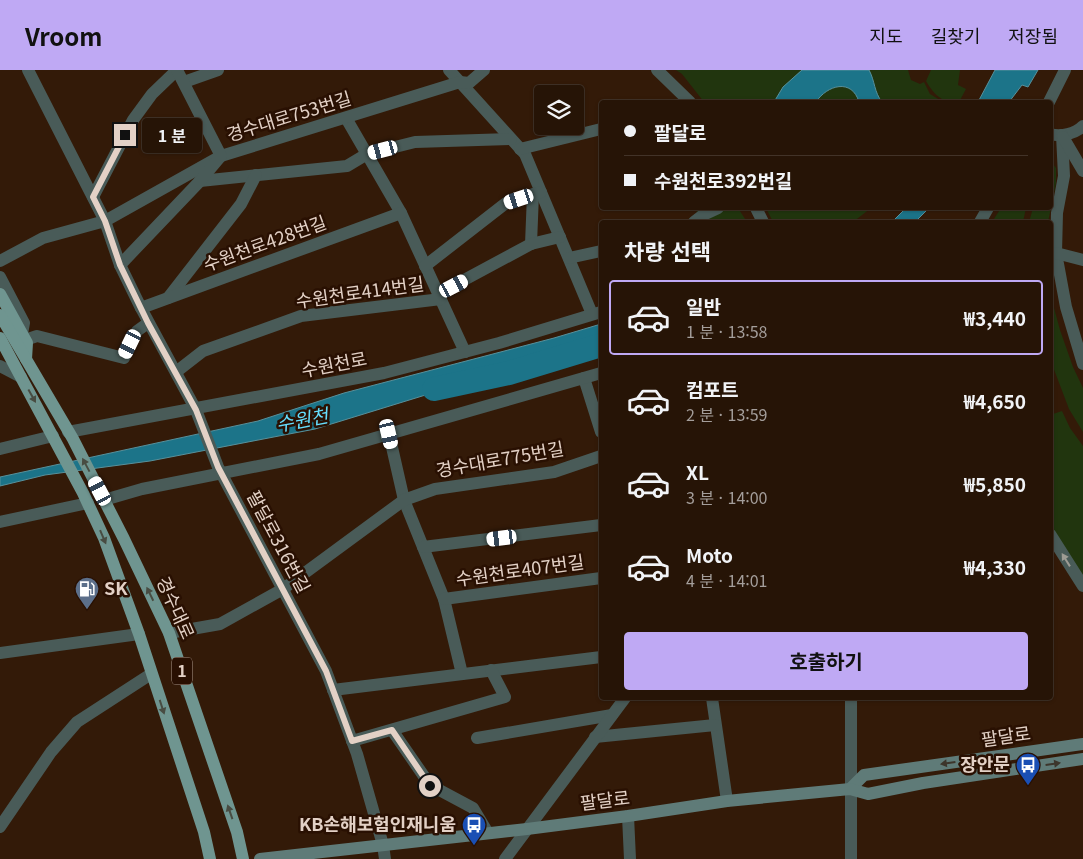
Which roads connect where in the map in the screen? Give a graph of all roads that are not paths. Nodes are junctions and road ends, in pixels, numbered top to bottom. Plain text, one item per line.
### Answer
1 (28, 70) edge
2 (177, 70) edge
3 (218, 70) edge
4 (449, 70) edge
5 (484, 70) edge
6 (657, 70) edge
7 (1065, 70) edge
8 (184, 82) junction
9 (460, 82) junction
10 (688, 100) edge
11 (1050, 100) edge
12 (346, 118) junction
13 (1083, 126) edge
14 (599, 129) edge
15 (1056, 135) edge
16 (511, 138) junction
17 (520, 149) junction
18 (367, 154) junction
19 (221, 156) junction
20 (1083, 171) edge
21 (256, 175) junction
22 (200, 180) junction
23 (537, 193) junction
24 (93, 197) junction
25 (714, 210) edge
26 (401, 213) junction
27 (697, 220) edge
28 (105, 221) junction
29 (560, 237) junction
30 (531, 244) junction
31 (599, 251) edge
32 (1056, 253) junction
33 (569, 258) junction
34 (1083, 260) edge
35 (0, 261) edge
36 (120, 265) junction
37 (425, 266) junction
38 (0, 276) edge
39 (0, 294) edge
40 (439, 296) junction
41 (168, 298) junction
42 (141, 308) junction
43 (597, 313) edge
44 (0, 315) edge
45 (148, 323) junction
46 (23, 337) junction
47 (0, 338) edge
48 (465, 352) junction
49 (26, 359) junction
50 (1083, 364) edge
51 (0, 366) edge
52 (176, 372) junction
53 (599, 374) edge
54 (21, 377) junction
55 (584, 378) junction
56 (196, 412) junction
57 (599, 426) edge
58 (389, 434) junction
59 (70, 436) junction
60 (55, 439) junction
61 (0, 449) edge
62 (599, 457) edge
63 (220, 470) junction
64 (102, 495) junction
65 (85, 498) junction
66 (404, 500) junction
67 (0, 522) edge
68 (599, 525) edge
69 (1053, 539) edge
70 (423, 547) junction
71 (599, 578) edge
72 (1083, 586) edge
73 (283, 589) junction
74 (444, 599) junction
75 (169, 633) junction
76 (139, 634) junction
77 (0, 653) edge
78 (599, 657) edge
79 (491, 670) junction
80 (151, 674) junction
81 (462, 674) junction
82 (333, 690) junction
83 (623, 700) edge
84 (712, 700) edge
85 (851, 700) edge
86 (612, 715) junction
87 (715, 725) junction
88 (392, 730) junction
89 (595, 737) junction
90 (477, 738) dead end
91 (352, 741) junction
92 (1083, 744) edge
93 (1083, 759) edge
94 (850, 789) junction
95 (727, 801) junction
96 (628, 816) junction
97 (0, 827) edge
98 (527, 828) junction
99 (488, 833) junction
100 (383, 845) junction
101 (210, 859) edge
102 (243, 859) edge
103 (260, 859) edge
104 (385, 859) edge
105 (505, 859) edge
106 (630, 859) edge
107 (850, 859) edge

1 - 24 street
2 - 8 street
2 - 24 street
3 - 8 street
4 - 9 street
5 - 9 street, 경수대로753번길
6 - 10 street
7 - 11 street
8 - 19 street
9 - 12 street, 경수대로753번길
9 - 16 street
12 - 18 street, 수원천로414번길
12 - 19 street, 경수대로753번길
13 - 15 street
14 - 17 street
15 - 20 street
15 - 32 street
16 - 17 street
16 - 18 street
17 - 23 street
18 - 21 street
18 - 26 street, 수원천로414번길
19 - 22 street
19 - 28 street, 경수대로753번길
21 - 22 street
21 - 41 street
22 - 36 street
23 - 29 street
23 - 30 street
23 - 37 street
24 - 28 street
25 - 27 street
26 - 37 street, 수원천로414번길
26 - 41 street, 수원천로428번길
28 - 35 street, 경수대로753번길
28 - 36 street
29 - 30 street, 수원천로414번길
29 - 33 street
30 - 40 street, 수원천로414번길
31 - 33 street
32 - 34 street
32 - 50 street
33 - 43 street
36 - 42 street
37 - 40 street, 수원천로414번길
38 - 46 street
39 - 46 main road
40 - 48 street, 수원천로414번길
40 - 52 street, 수원천로414번길
41 - 42 street, 수원천로428번길
42 - 45 street
43 - 48 street, 수원천로
44 - 49 main road, 1
45 - 46 street
45 - 52 street
46 - 49 main road
47 - 54 main road, 1
48 - 56 street, 수원천로
49 - 59 main road, 1
51 - 54 street
52 - 56 street
53 - 55 street
54 -> 60 main road, 1
55 - 57 street
55 - 58 street
56 - 59 street, 수원천로
56 - 63 street, 팔달로316번길
58 - 63 street
58 - 66 street
64 -> 59 main road, 1
60 - 61 street
60 - 65 main road, 1
62 - 66 street, 경수대로775번길
63 - 64 street
63 - 73 street, 팔달로316번길
75 -> 64 main road, 경수대로 / 1
65 - 67 street
65 -> 76 main road, 1
66 - 70 street
66 - 73 street, 경수대로775번길
68 - 70 street, 수원천로407번길
72 -> 69 street
70 - 74 street
71 - 74 street, 수원천로407번길
73 - 75 street, 경수대로775번길
73 - 82 street, 팔달로316번길
74 - 81 street
102 -> 75 main road, 경수대로 / 1
76 - 77 street
76 - 80 main road, 1
78 - 79 street
79 - 81 street
79 - 88 street
80 - 97 street
80 -> 101 main road, 1
81 - 82 street
82 - 91 street, 팔달로316번길
83 - 86 street
84 - 87 street
85 - 94 street
86 - 89 street
86 - 90 street
87 - 89 street
87 - 95 street
88 - 91 street
88 - 99 street
89 - 98 street
91 - 100 street, 팔달로316번길
92 -> 94 main road, 팔달로
94 -> 93 main road, 팔달로
94 - 95 main road, 팔달로
94 - 107 street
95 - 96 main road, 팔달로
96 - 98 main road, 팔달로
96 - 106 street
98 - 99 main road, 팔달로
98 - 105 street
99 - 100 main road, 팔달로
100 - 103 main road, 팔달로
100 - 104 street, 팔달로316번길

